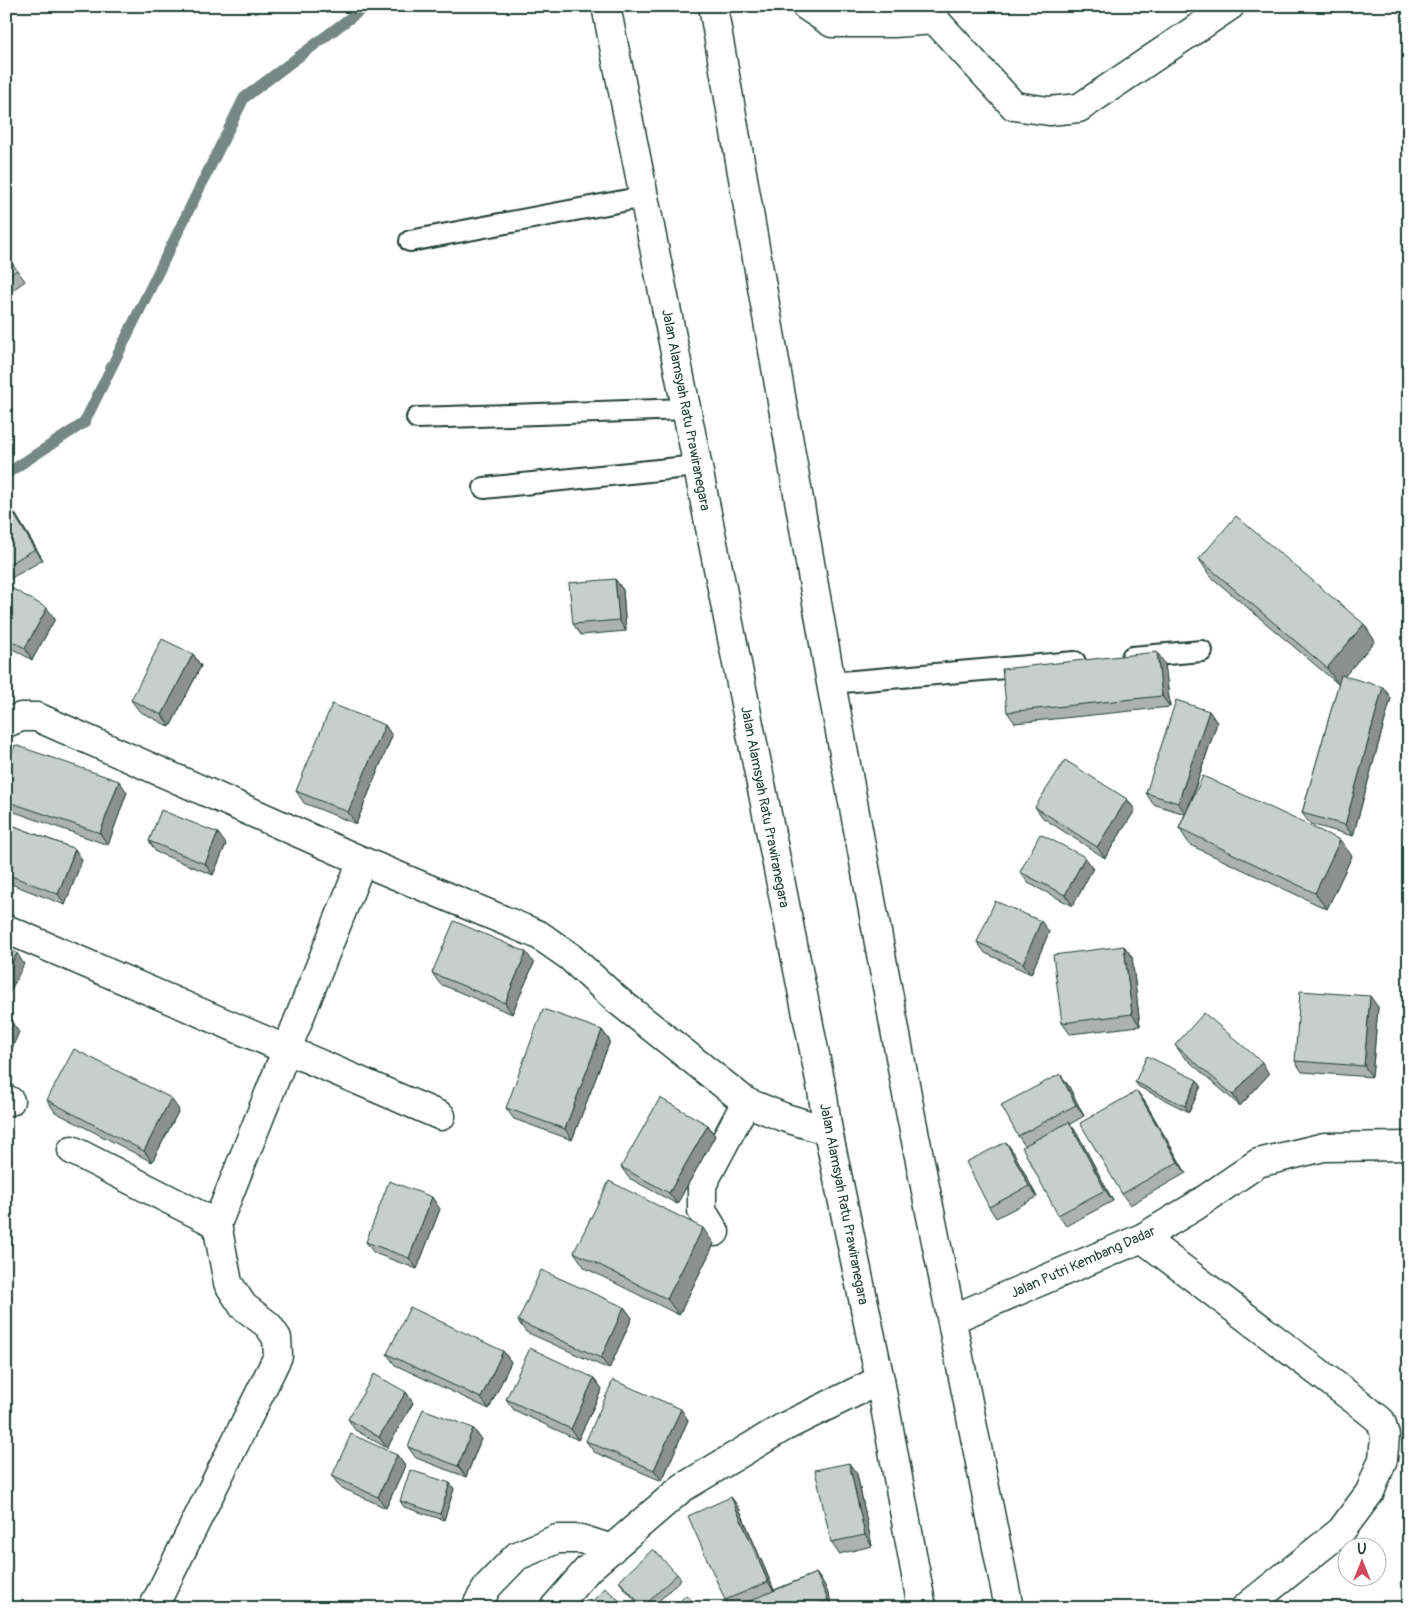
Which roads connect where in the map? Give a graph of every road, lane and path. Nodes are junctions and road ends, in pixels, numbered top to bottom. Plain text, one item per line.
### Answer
1 (606, 6) edge
2 (712, 6) edge
3 (806, 6) edge
4 (1230, 6) edge
5 (943, 13) edge
6 (644, 197) junction
7 (410, 240) dead end
8 (687, 409) junction
9 (417, 418) dead end
10 (697, 466) junction
11 (484, 488) dead end
12 (1202, 651) dead end
13 (831, 683) junction
14 (6, 723) edge
15 (362, 861) junction
16 (6, 929) edge
17 (288, 1049) junction
18 (746, 1102) junction
19 (441, 1116) dead end
20 (828, 1131) junction
21 (1409, 1146) edge
22 (72, 1150) dead end
23 (217, 1224) junction
24 (716, 1232) dead end
25 (1142, 1238) junction
26 (952, 1320) junction
27 (880, 1380) junction
28 (612, 1549) junction
29 (153, 1608) edge
30 (479, 1608) edge
31 (554, 1608) edge
32 (922, 1608) edge
33 (1009, 1608) edge
34 (1245, 1608) edge

1 - 6 main road, Jalan Alamsyah Ratu Prawiranegara
2 - 13 main road
3 - 5 main road
4 - 5 main road
6 - 7 lane
6 - 8 main road, Jalan Alamsyah Ratu Prawiranegara
8 - 9 lane
8 - 10 main road, Jalan Alamsyah Ratu Prawiranegara
10 - 11 lane
10 - 20 main road, Jalan Alamsyah Ratu Prawiranegara
12 - 13 lane
13 - 26 main road
14 - 15 main road
15 - 17 main road
15 - 18 main road
16 - 17 main road
17 - 19 main road
17 - 23 main road
18 - 20 main road
18 - 24 main road
20 - 27 main road, Jalan Alamsyah Ratu Prawiranegara
21 - 25 main road, Jalan Putri Kembang Dadar
22 - 23 main road
23 - 29 main road
25 - 26 main road, Jalan Putri Kembang Dadar
25 - 34 main road
26 - 33 main road
27 - 28 main road
27 - 32 main road, Jalan Alamsyah Ratu Prawiranegara
28 - 30 main road
28 - 31 main road

